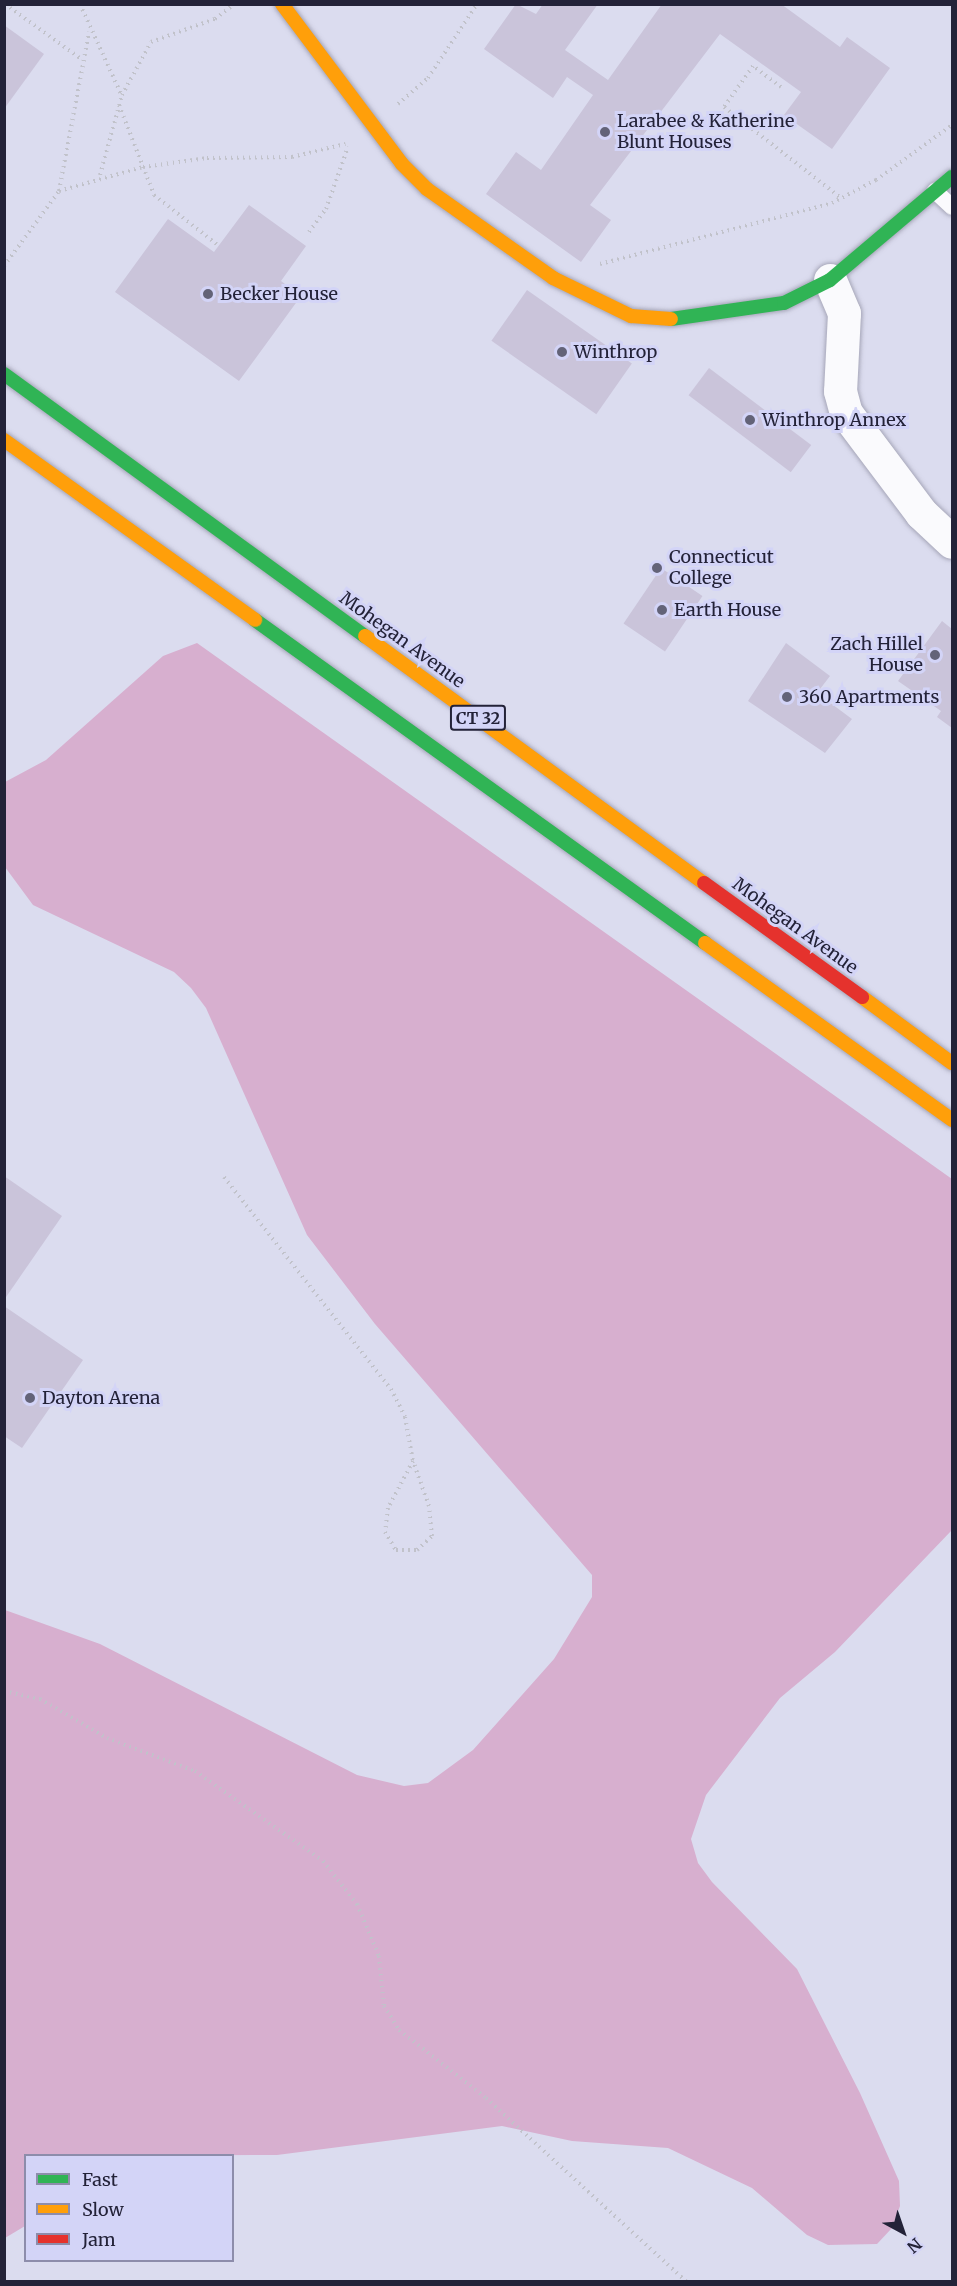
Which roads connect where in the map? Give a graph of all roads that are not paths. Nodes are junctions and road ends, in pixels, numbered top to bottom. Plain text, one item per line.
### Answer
1 (282, 4) edge
2 (952, 177) edge
3 (935, 191) junction
4 (952, 207) edge
5 (830, 280) junction
6 (4, 374) edge
7 (4, 440) edge
8 (952, 542) edge
9 (952, 1062) edge
10 (952, 1120) edge

1 - 5 main road
2 - 3 main road
3 - 4 lane
3 - 5 main road
5 - 8 street
6 - 9 main road, Mohegan Avenue / CT 32
7 - 10 main road, CT 32

